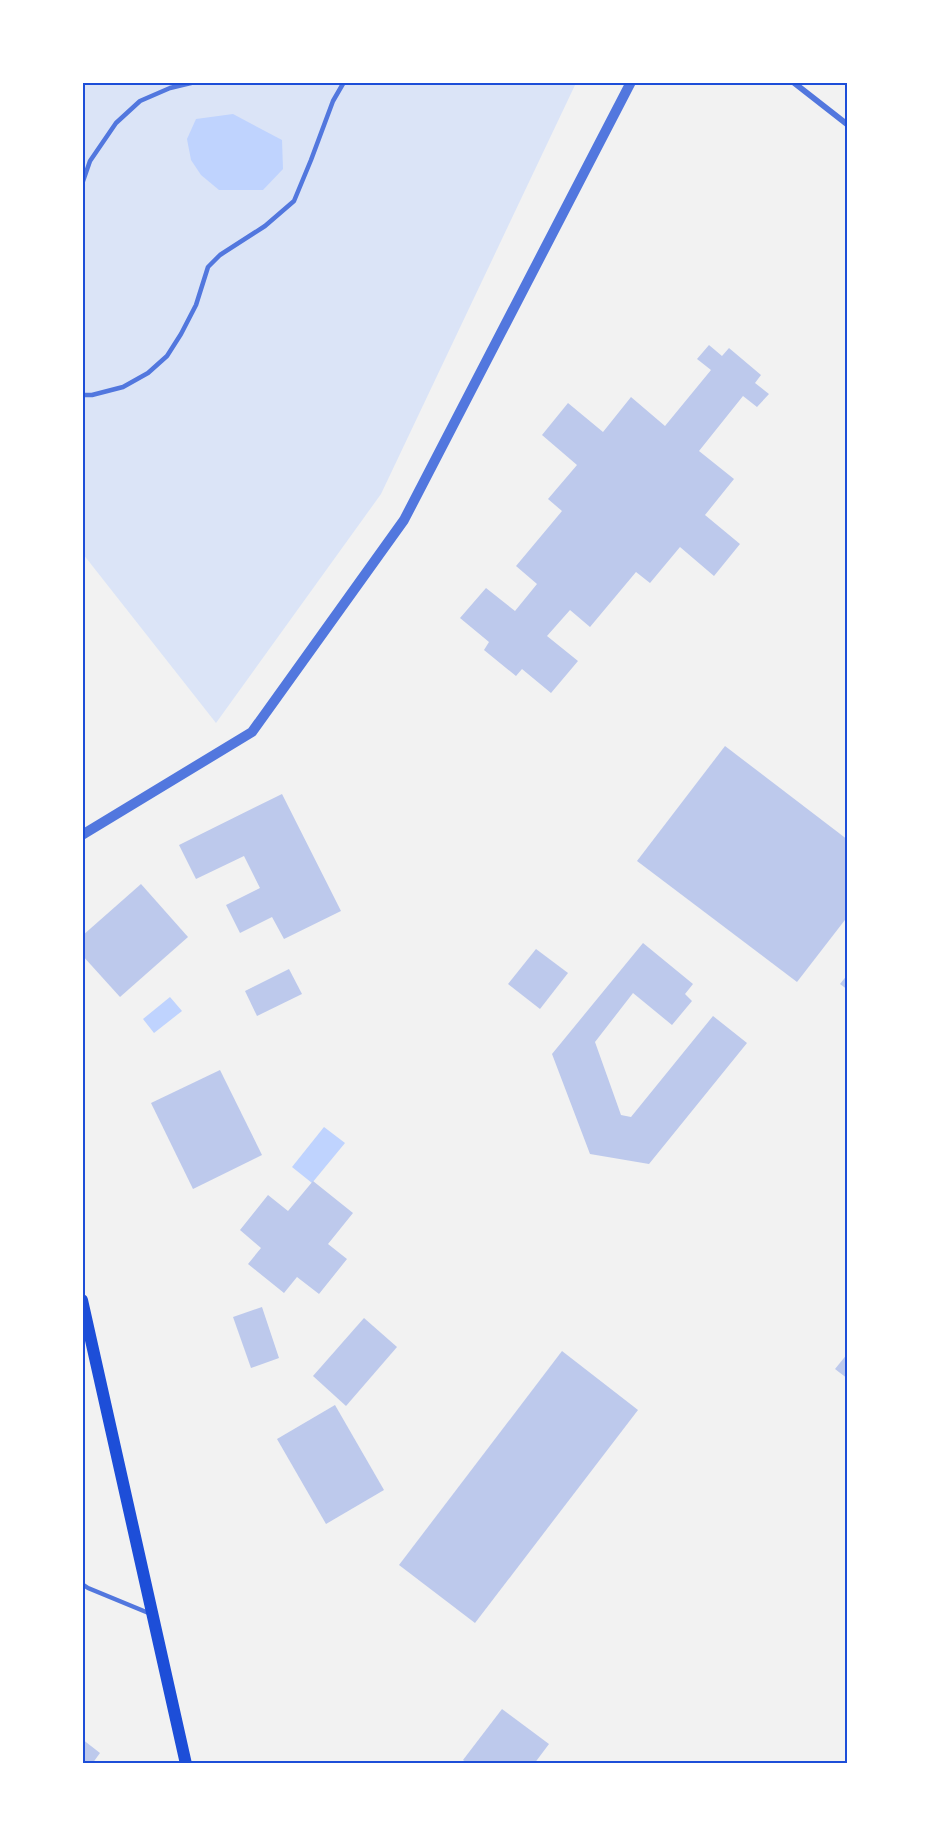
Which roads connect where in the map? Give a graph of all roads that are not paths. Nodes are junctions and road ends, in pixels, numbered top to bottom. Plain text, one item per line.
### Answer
1 (195, 82) edge
2 (344, 82) edge
3 (631, 82) edge
4 (793, 82) edge
5 (848, 125) edge
6 (82, 184) edge
7 (82, 395) edge
8 (82, 836) edge
9 (82, 1300) edge
10 (82, 1584) edge
11 (153, 1615) junction
12 (186, 1764) edge

1 - 6 lane
2 - 7 lane
3 - 8 street
4 - 5 street
9 - 11 main road
10 - 11 lane
11 - 12 main road

